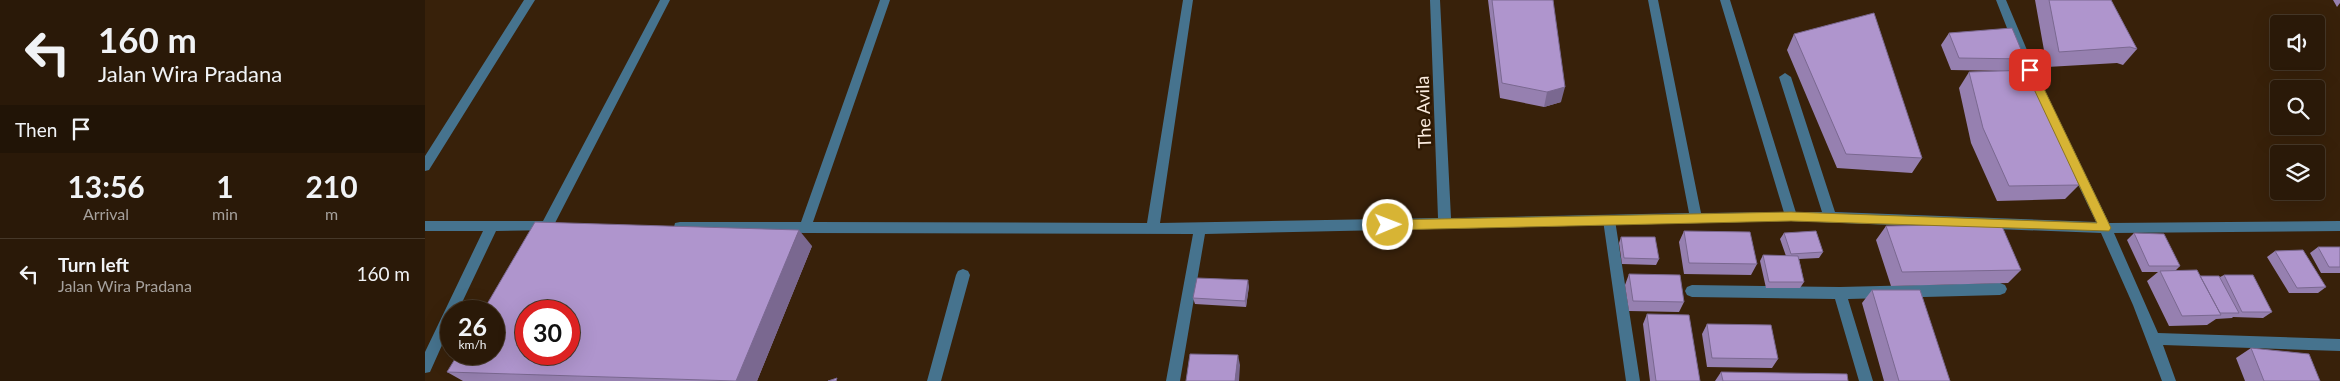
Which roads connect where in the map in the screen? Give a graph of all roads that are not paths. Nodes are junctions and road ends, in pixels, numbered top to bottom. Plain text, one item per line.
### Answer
1 (530, 0) edge
2 (665, 0) edge
3 (885, 0) edge
4 (1189, 0) edge
5 (1435, 0) edge
6 (1653, 0) edge
7 (1725, 0) edge
8 (2001, 0) edge
9 (1785, 77) dead end
10 (425, 166) edge
11 (1791, 216) junction
12 (1696, 218) junction
13 (1830, 218) junction
14 (1609, 220) junction
15 (1445, 223) junction
16 (425, 226) edge
17 (547, 226) junction
18 (567, 226) edge
19 (2340, 226) edge
20 (666, 227) edge
21 (491, 228) junction
22 (805, 228) junction
23 (2105, 228) junction
24 (1153, 229) junction
25 (1200, 229) junction
26 (963, 275) dead end
27 (2000, 289) dead end
28 (1692, 291) dead end
29 (1841, 293) junction
30 (456, 300) edge
31 (440, 335) edge
32 (2154, 339) junction
33 (2289, 344) junction
34 (2340, 345) edge
35 (2296, 359) edge
36 (425, 367) edge
37 (934, 381) edge
38 (1173, 381) edge
39 (1633, 381) edge
40 (1866, 381) edge
41 (2169, 381) edge

1 - 10 street
2 - 17 street
3 - 22 street
4 - 24 street
5 - 15 street, The Avila
6 - 12 street
7 - 11 street
8 - 23 street
9 - 13 street
11 - 12 street
11 - 13 street
12 - 14 street
13 - 23 street
14 - 15 street
14 - 39 street
15 - 25 street
16 - 21 street
17 - 18 street
17 - 21 street
19 - 23 street
20 - 22 street
21 - 30 street
22 - 24 street
23 - 32 street
24 - 25 street
25 - 38 street
26 - 37 street
27 - 29 street
28 - 29 street
29 - 40 street
31 - 36 street
32 - 33 street
32 - 41 street
33 - 34 street
33 - 35 street

